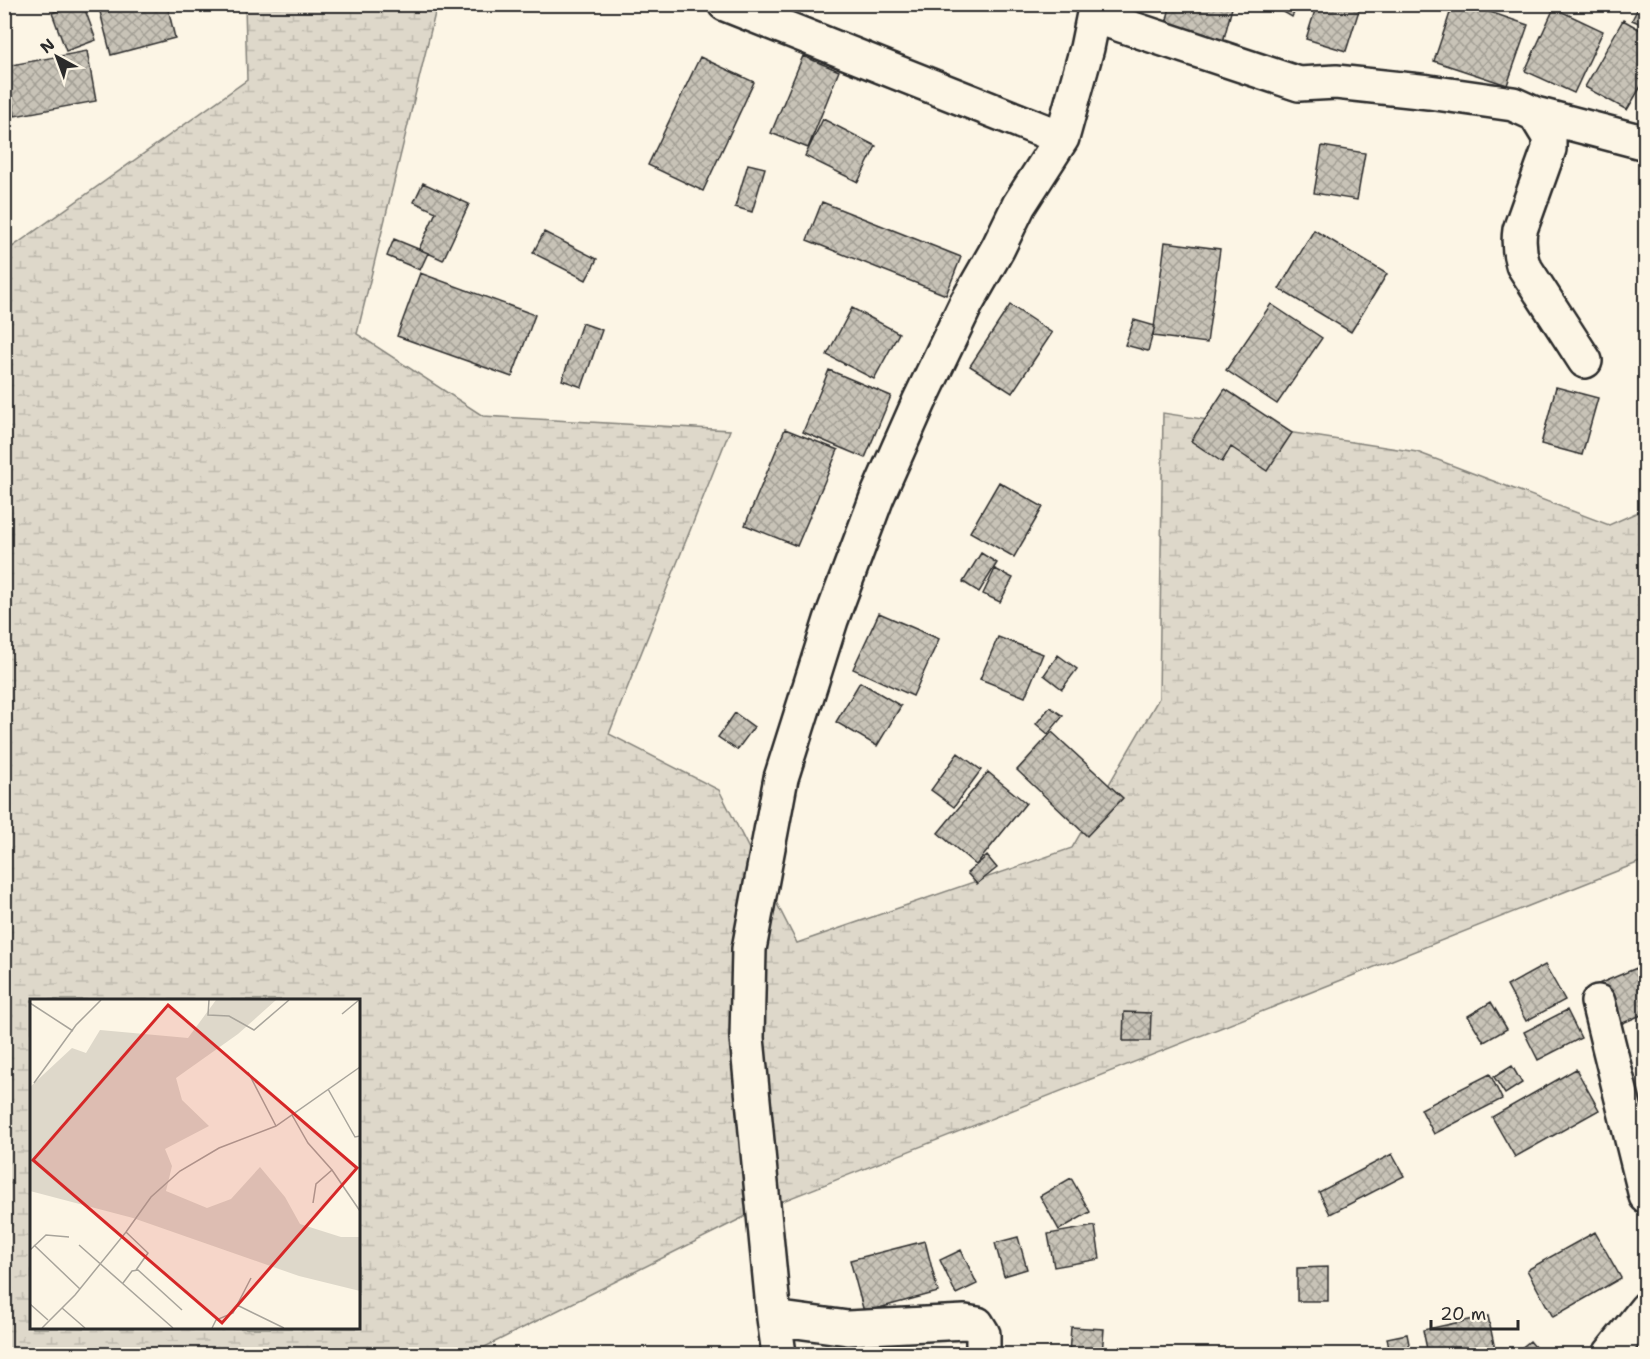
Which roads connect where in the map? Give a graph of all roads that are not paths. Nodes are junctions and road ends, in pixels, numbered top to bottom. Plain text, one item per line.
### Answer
1 (725, 4) edge
2 (1095, 10) edge
3 (1535, 114) junction
4 (1062, 138) junction
5 (1646, 143) edge
6 (1585, 361) dead end
7 (1598, 1002) dead end
8 (1646, 1196) edge
9 (1646, 1309) edge
10 (774, 1318) junction
11 (779, 1354) edge
12 (983, 1354) edge
13 (1610, 1354) edge

1 - 4 street
2 - 3 street
2 - 4 street
3 - 5 street
3 - 6 street
4 - 10 street
7 - 8 street
9 - 13 street
10 - 11 street
10 - 12 street

